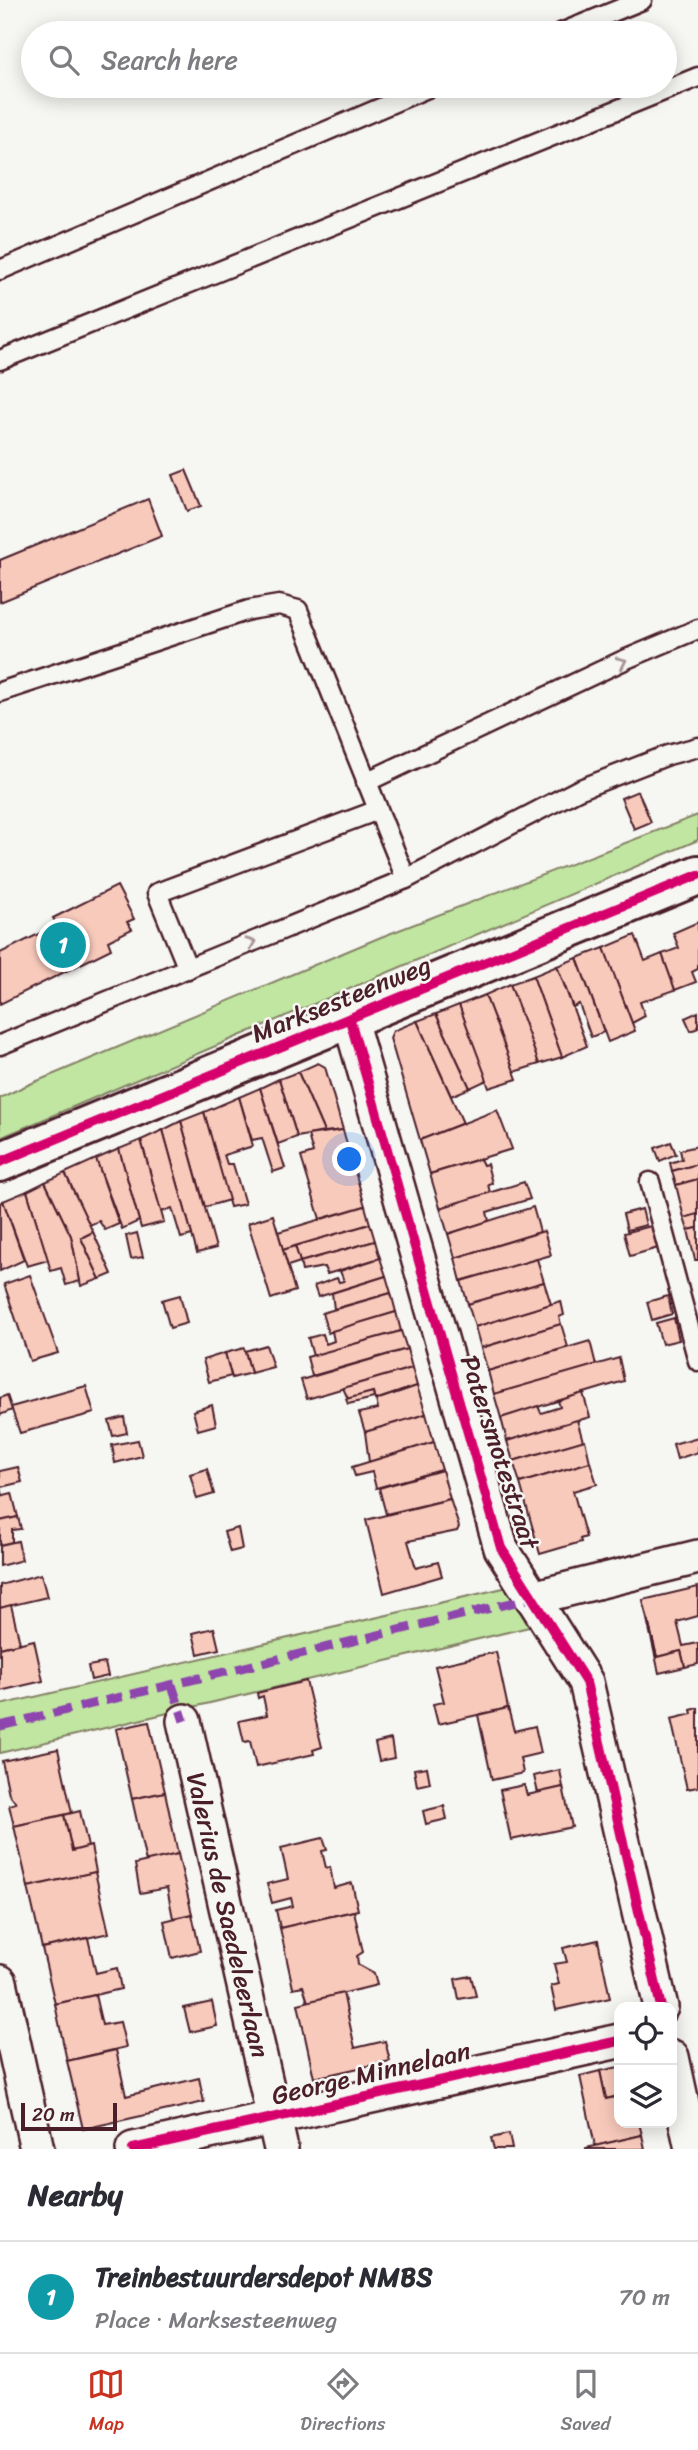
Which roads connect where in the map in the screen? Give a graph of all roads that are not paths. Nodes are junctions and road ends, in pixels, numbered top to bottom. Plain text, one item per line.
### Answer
1 (642, 0) edge
2 (590, 21) edge
3 (698, 76) edge
4 (677, 85) edge
5 (404, 98) edge
6 (644, 98) edge
7 (0, 270) edge
8 (0, 359) edge
9 (698, 629) edge
10 (0, 692) edge
11 (698, 747) edge
12 (366, 782) junction
13 (378, 810) junction
14 (698, 875) edge
15 (406, 879) junction
16 (188, 969) junction
17 (349, 1020) junction
18 (0, 1045) edge
19 (0, 1162) edge
20 (650, 1182) dead end
21 (698, 1361) edge
22 (698, 1557) edge
23 (532, 1598) junction
24 (184, 1721) dead end
25 (0, 1982) edge
26 (660, 2002) edge
27 (614, 2042) edge
28 (674, 2065) edge
29 (278, 2134) edge
30 (37, 2149) edge
31 (133, 2149) edge
32 (692, 2149) edge

1 - 2 lane
3 - 4 lane
5 - 7 lane
6 - 8 lane
12 -> 9 lane
10 - 12 lane
11 - 15 lane
12 - 13 lane
13 - 15 lane
13 - 16 lane
14 - 17 street, Marksesteenweg
16 -> 15 lane
16 - 18 lane
17 - 19 street, Marksesteenweg
17 - 23 street, Patersmotestraat
20 - 21 lane
22 - 23 street
23 - 26 street, Patersmotestraat
24 - 29 street, Valerius de Saedeleerlaan
25 - 30 street
27 - 29 street, George Minnelaan
28 - 32 street
29 - 31 street, George Minnelaan

